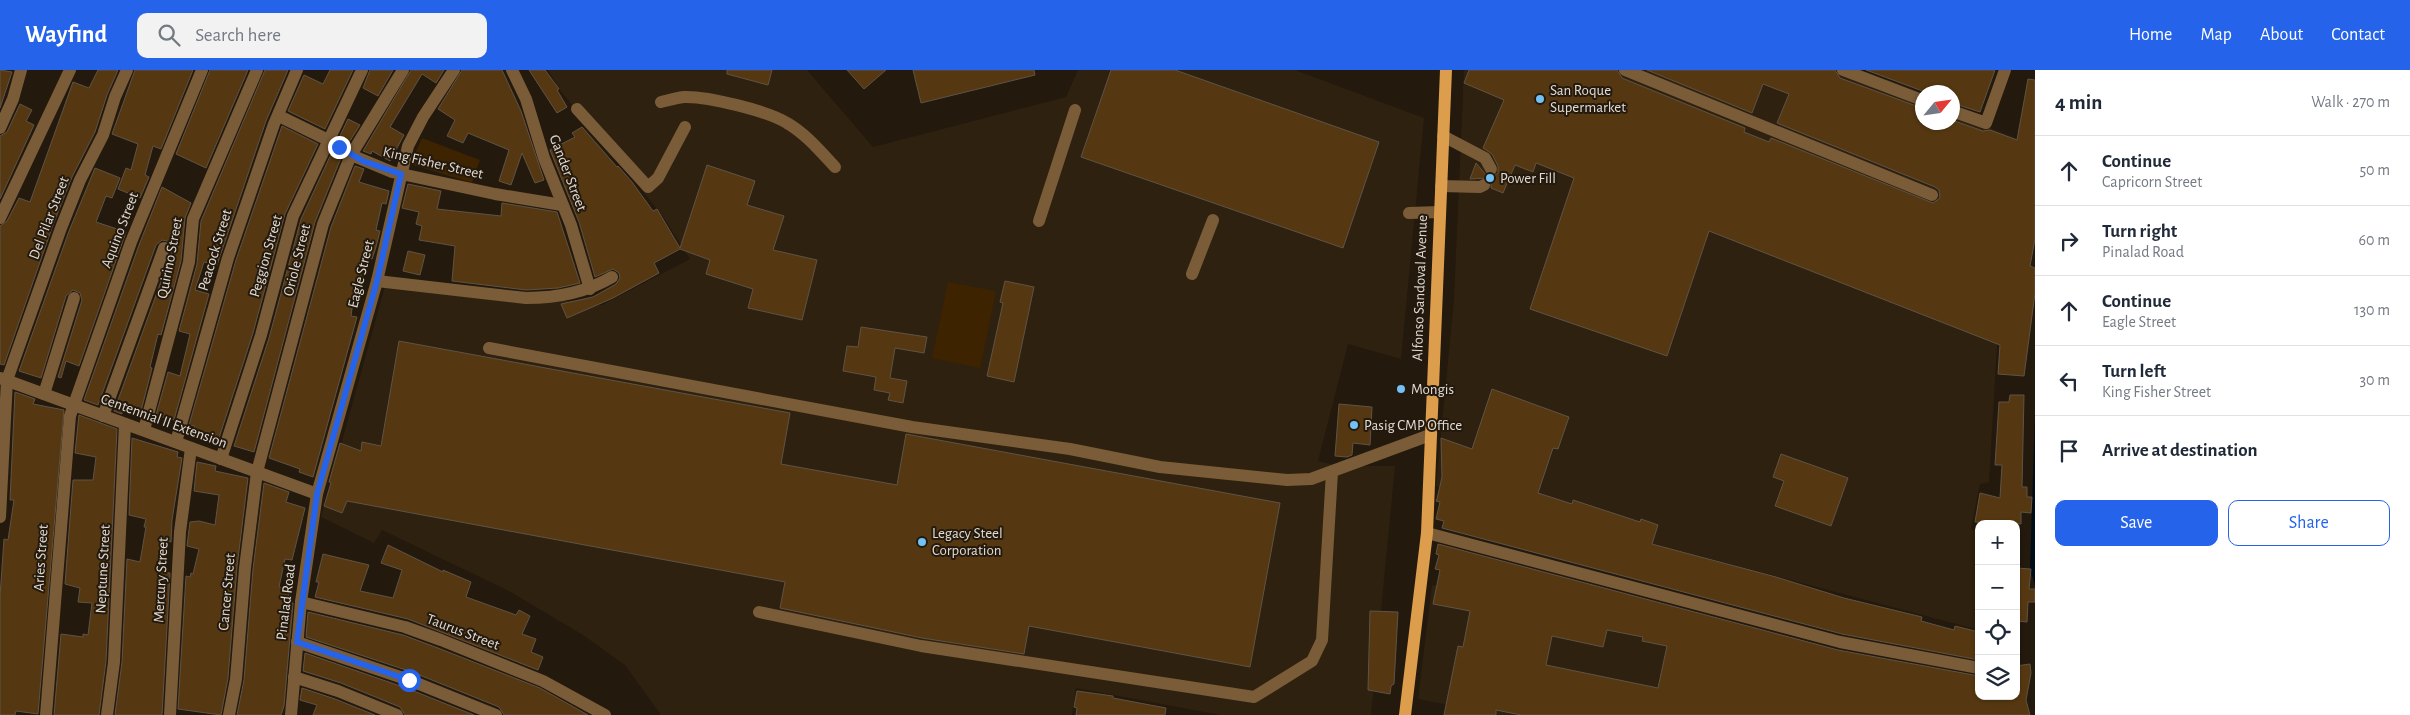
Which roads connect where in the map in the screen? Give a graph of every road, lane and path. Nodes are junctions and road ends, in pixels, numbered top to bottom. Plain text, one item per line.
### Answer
1 (21, 70) edge
2 (70, 70) edge
3 (127, 70) edge
4 (202, 70) edge
5 (257, 70) edge
6 (296, 70) edge
7 (362, 70) edge
8 (403, 70) edge
9 (454, 70) edge
10 (512, 70) edge
11 (1625, 70) edge
12 (1843, 70) edge
13 (2005, 70) edge
14 (1443, 72) edge
15 (1915, 97) edge
16 (661, 102) dead end
17 (577, 109) dead end
18 (1075, 110) dead end
19 (1960, 114) edge
20 (279, 116) junction
21 (685, 127) dead end
22 (0, 128) edge
23 (1443, 136) junction
24 (328, 140) junction
25 (352, 155) junction
26 (835, 167) dead end
27 (1491, 169) dead end
28 (401, 174) junction
29 (1484, 185) dead end
30 (1441, 186) junction
31 (1932, 195) dead end
32 (562, 205) junction
33 (1440, 212) junction
34 (1409, 213) dead end
35 (0, 218) edge
36 (1213, 220) dead end
37 (1039, 221) dead end
38 (164, 248) dead end
39 (1192, 274) dead end
40 (612, 277) dead end
41 (377, 281) junction
42 (590, 288) junction
43 (74, 298) dead end
44 (489, 348) dead end
45 (3, 379) edge
46 (44, 394) junction
47 (74, 405) junction
48 (103, 416) junction
49 (125, 424) junction
50 (144, 430) junction
51 (1430, 434) junction
52 (176, 442) junction
53 (191, 448) junction
54 (221, 459) junction
55 (258, 472) junction
56 (1332, 472) junction
57 (317, 494) junction
58 (0, 517) edge
59 (1427, 533) junction
60 (301, 602) junction
61 (759, 612) dead end
62 (297, 642) junction
63 (1975, 667) edge
64 (294, 677) junction
65 (46, 715) edge
66 (107, 715) edge
67 (170, 715) edge
68 (229, 715) edge
69 (291, 715) edge
70 (397, 715) edge
71 (496, 715) edge
72 (605, 715) edge
73 (1405, 715) edge

1 - 22 street
2 - 35 street
3 - 45 street, Del Pilar Street
4 - 47 street, Aquino Street
5 - 50 street, Quirino Street
6 - 20 street, Peacock Street
7 - 24 street, Peggion Street
8 - 25 street, Oriole Street
9 - 28 street, Eagle Street
10 - 32 street, Gander Street
11 - 31 street
12 - 15 street
13 - 19 street
14 - 23 main road, Alfonso Sandoval Avenue
16 - 26 street
17 - 21 street
18 - 37 street
20 - 24 street, King Fisher Street
20 - 52 street, Peacock Street
23 - 27 street
23 - 30 main road, Alfonso Sandoval Avenue
24 - 25 street, King Fisher Street
24 - 54 street, Peggion Street
25 - 28 street, King Fisher Street
25 - 55 street, Oriole Street
28 - 32 street, King Fisher Street
28 - 41 street, Eagle Street
29 - 30 street
30 - 33 main road, Alfonso Sandoval Avenue
32 - 42 street, Gander Street
33 - 34 street
33 - 51 main road, Alfonso Sandoval Avenue
36 - 39 street
38 - 48 street
40 - 42 street
41 - 42 street
41 - 57 street, Eagle Street
43 - 46 street
44 - 56 street
45 - 46 street, Centennial II Extension
45 - 58 street, Del Pilar Street
46 - 47 street, Centennial II Extension
47 - 48 street, Centennial II Extension
47 - 65 street, Aries Street
48 - 49 street, Centennial II Extension
49 - 50 street, Centennial II Extension
49 - 66 street, Neptune Street
50 - 52 street, Centennial II Extension
51 - 56 street
51 - 59 main road, Alfonso Sandoval Avenue
52 - 53 street, Centennial II Extension
53 - 54 street, Centennial II Extension
53 - 67 street, Mercury Street
54 - 55 street, Centennial II Extension
55 - 57 street, Centennial II Extension
55 - 68 street, Cancer Street
56 - 61 street
57 - 60 street, Pinalad Road
59 - 63 street
59 - 73 main road, Alfonso Sandoval Avenue
60 - 62 street, Pinalad Road
60 - 72 street, Taurus Street
62 - 64 street, Pinalad Road
62 - 71 street
64 - 69 street, Pinalad Road
64 - 70 street

